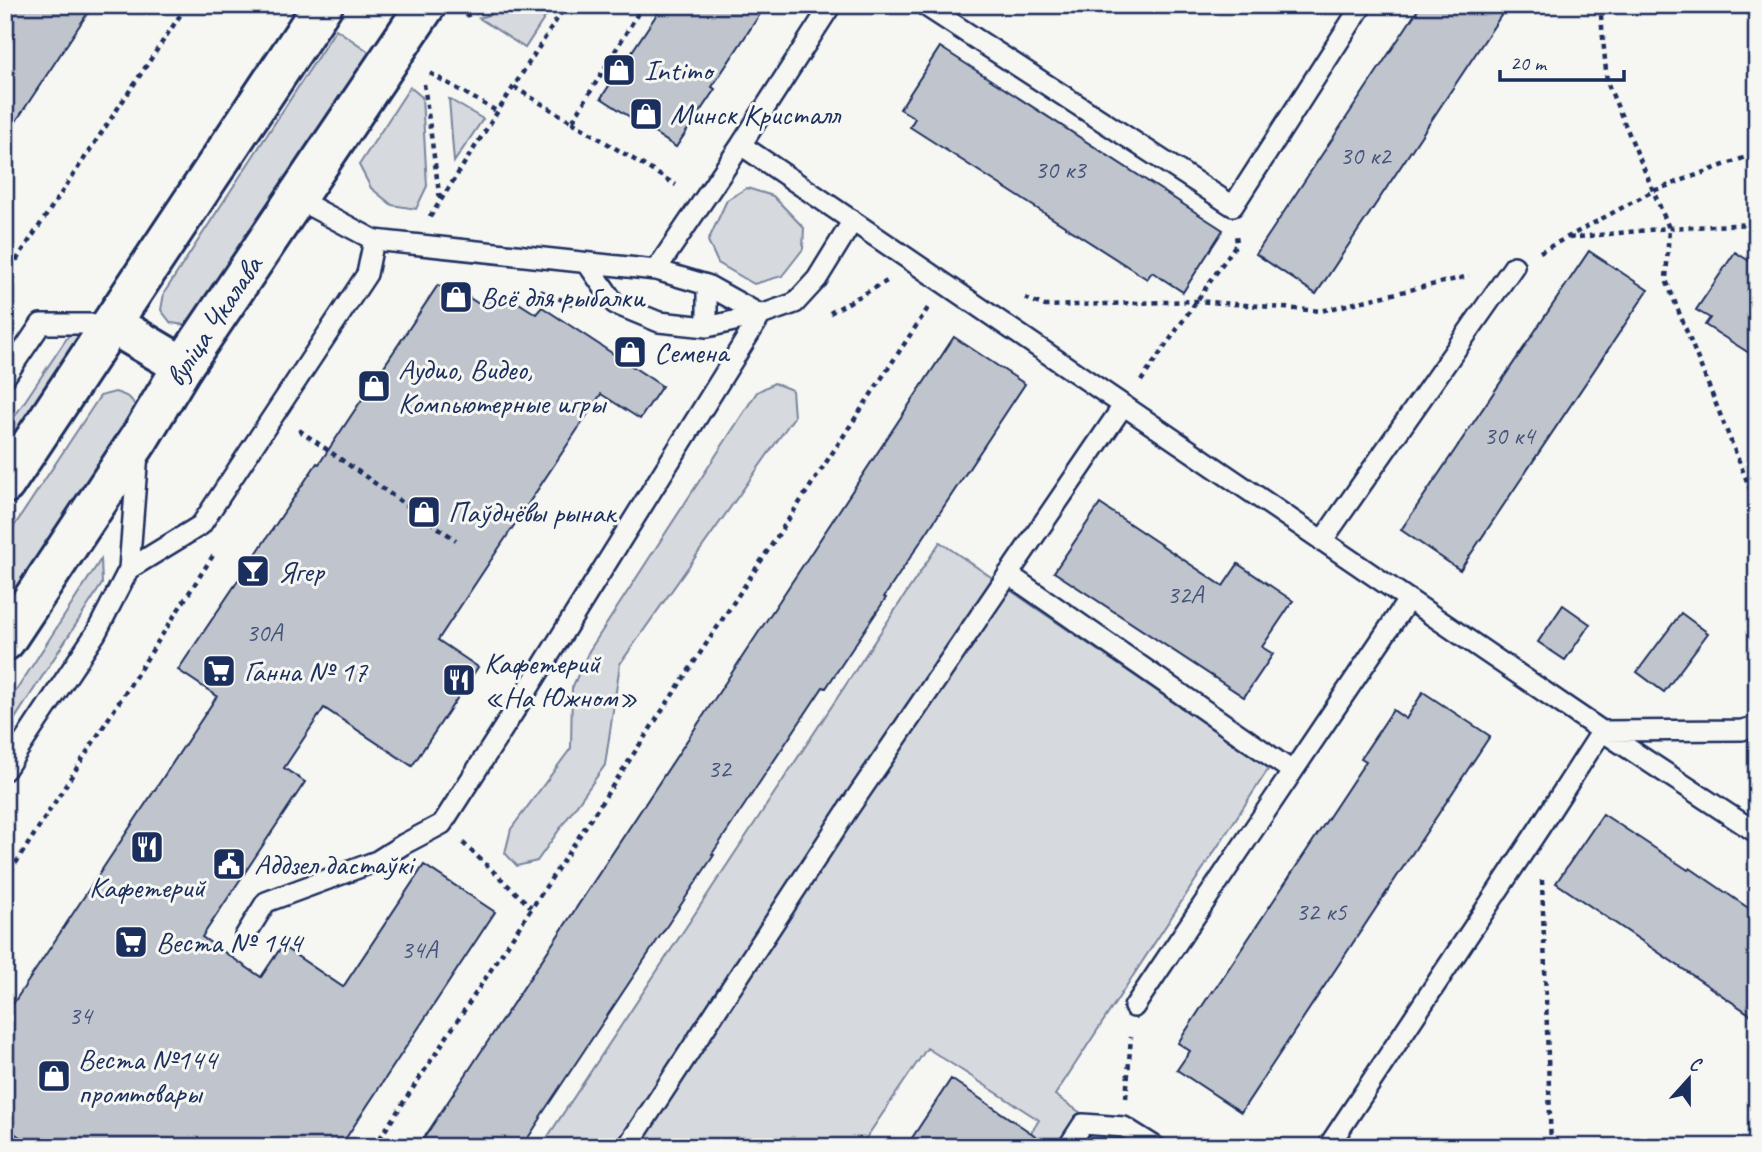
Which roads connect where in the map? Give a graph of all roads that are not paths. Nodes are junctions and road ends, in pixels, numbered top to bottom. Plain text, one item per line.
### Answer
1 (323, 5) edge
2 (426, 5) edge
3 (831, 5) edge
4 (924, 5) edge
5 (1362, 5) edge
6 (741, 145) junction
7 (297, 198) junction
8 (852, 222) junction
9 (374, 240) junction
10 (587, 263) junction
11 (1514, 266) road end
12 (656, 270) junction
13 (707, 285) junction
14 (761, 315) junction
15 (112, 324) junction
16 (707, 327) junction
17 (183, 366) junction
18 (5, 377) edge
19 (1123, 406) junction
20 (139, 439) junction
21 (5, 484) edge
22 (1322, 541) junction
23 (129, 569) junction
24 (1009, 574) junction
25 (1408, 600) junction
26 (5, 641) edge
27 (1757, 726) edge
28 (1602, 731) junction
29 (5, 770) edge
30 (1292, 772) junction
31 (1757, 833) edge
32 (245, 936) dead end
33 (1134, 1007) road end
34 (627, 1147) edge
35 (1068, 1147) edge
36 (1156, 1147) edge
37 (1328, 1147) edge

1 - 15 main road
2 - 7 main road, вуліца Чкалава
3 - 6 lane
4 - 5 lane
6 - 8 lane
6 - 12 lane
7 - 9 lane
7 - 17 main road, вуліца Чкалава
8 - 14 lane
8 - 19 lane
9 - 10 lane
9 - 23 lane
10 - 12 lane
10 - 16 lane
11 - 22 lane
12 - 13 lane
13 - 14 lane
13 - 16 lane
14 - 16 lane
14 - 32 lane
15 - 17 main road
15 - 18 lane
15 - 21 main road
17 - 20 main road, вуліца Чкалава
19 - 22 lane
19 - 24 lane
20 - 23 lane
20 - 26 main road, вуліца Чкалава
22 - 25 lane
23 - 29 lane
24 - 30 lane
24 - 34 lane
25 - 28 lane
25 - 30 lane
27 - 28 lane
28 - 31 lane
28 - 37 lane
30 - 33 lane
35 - 36 lane

